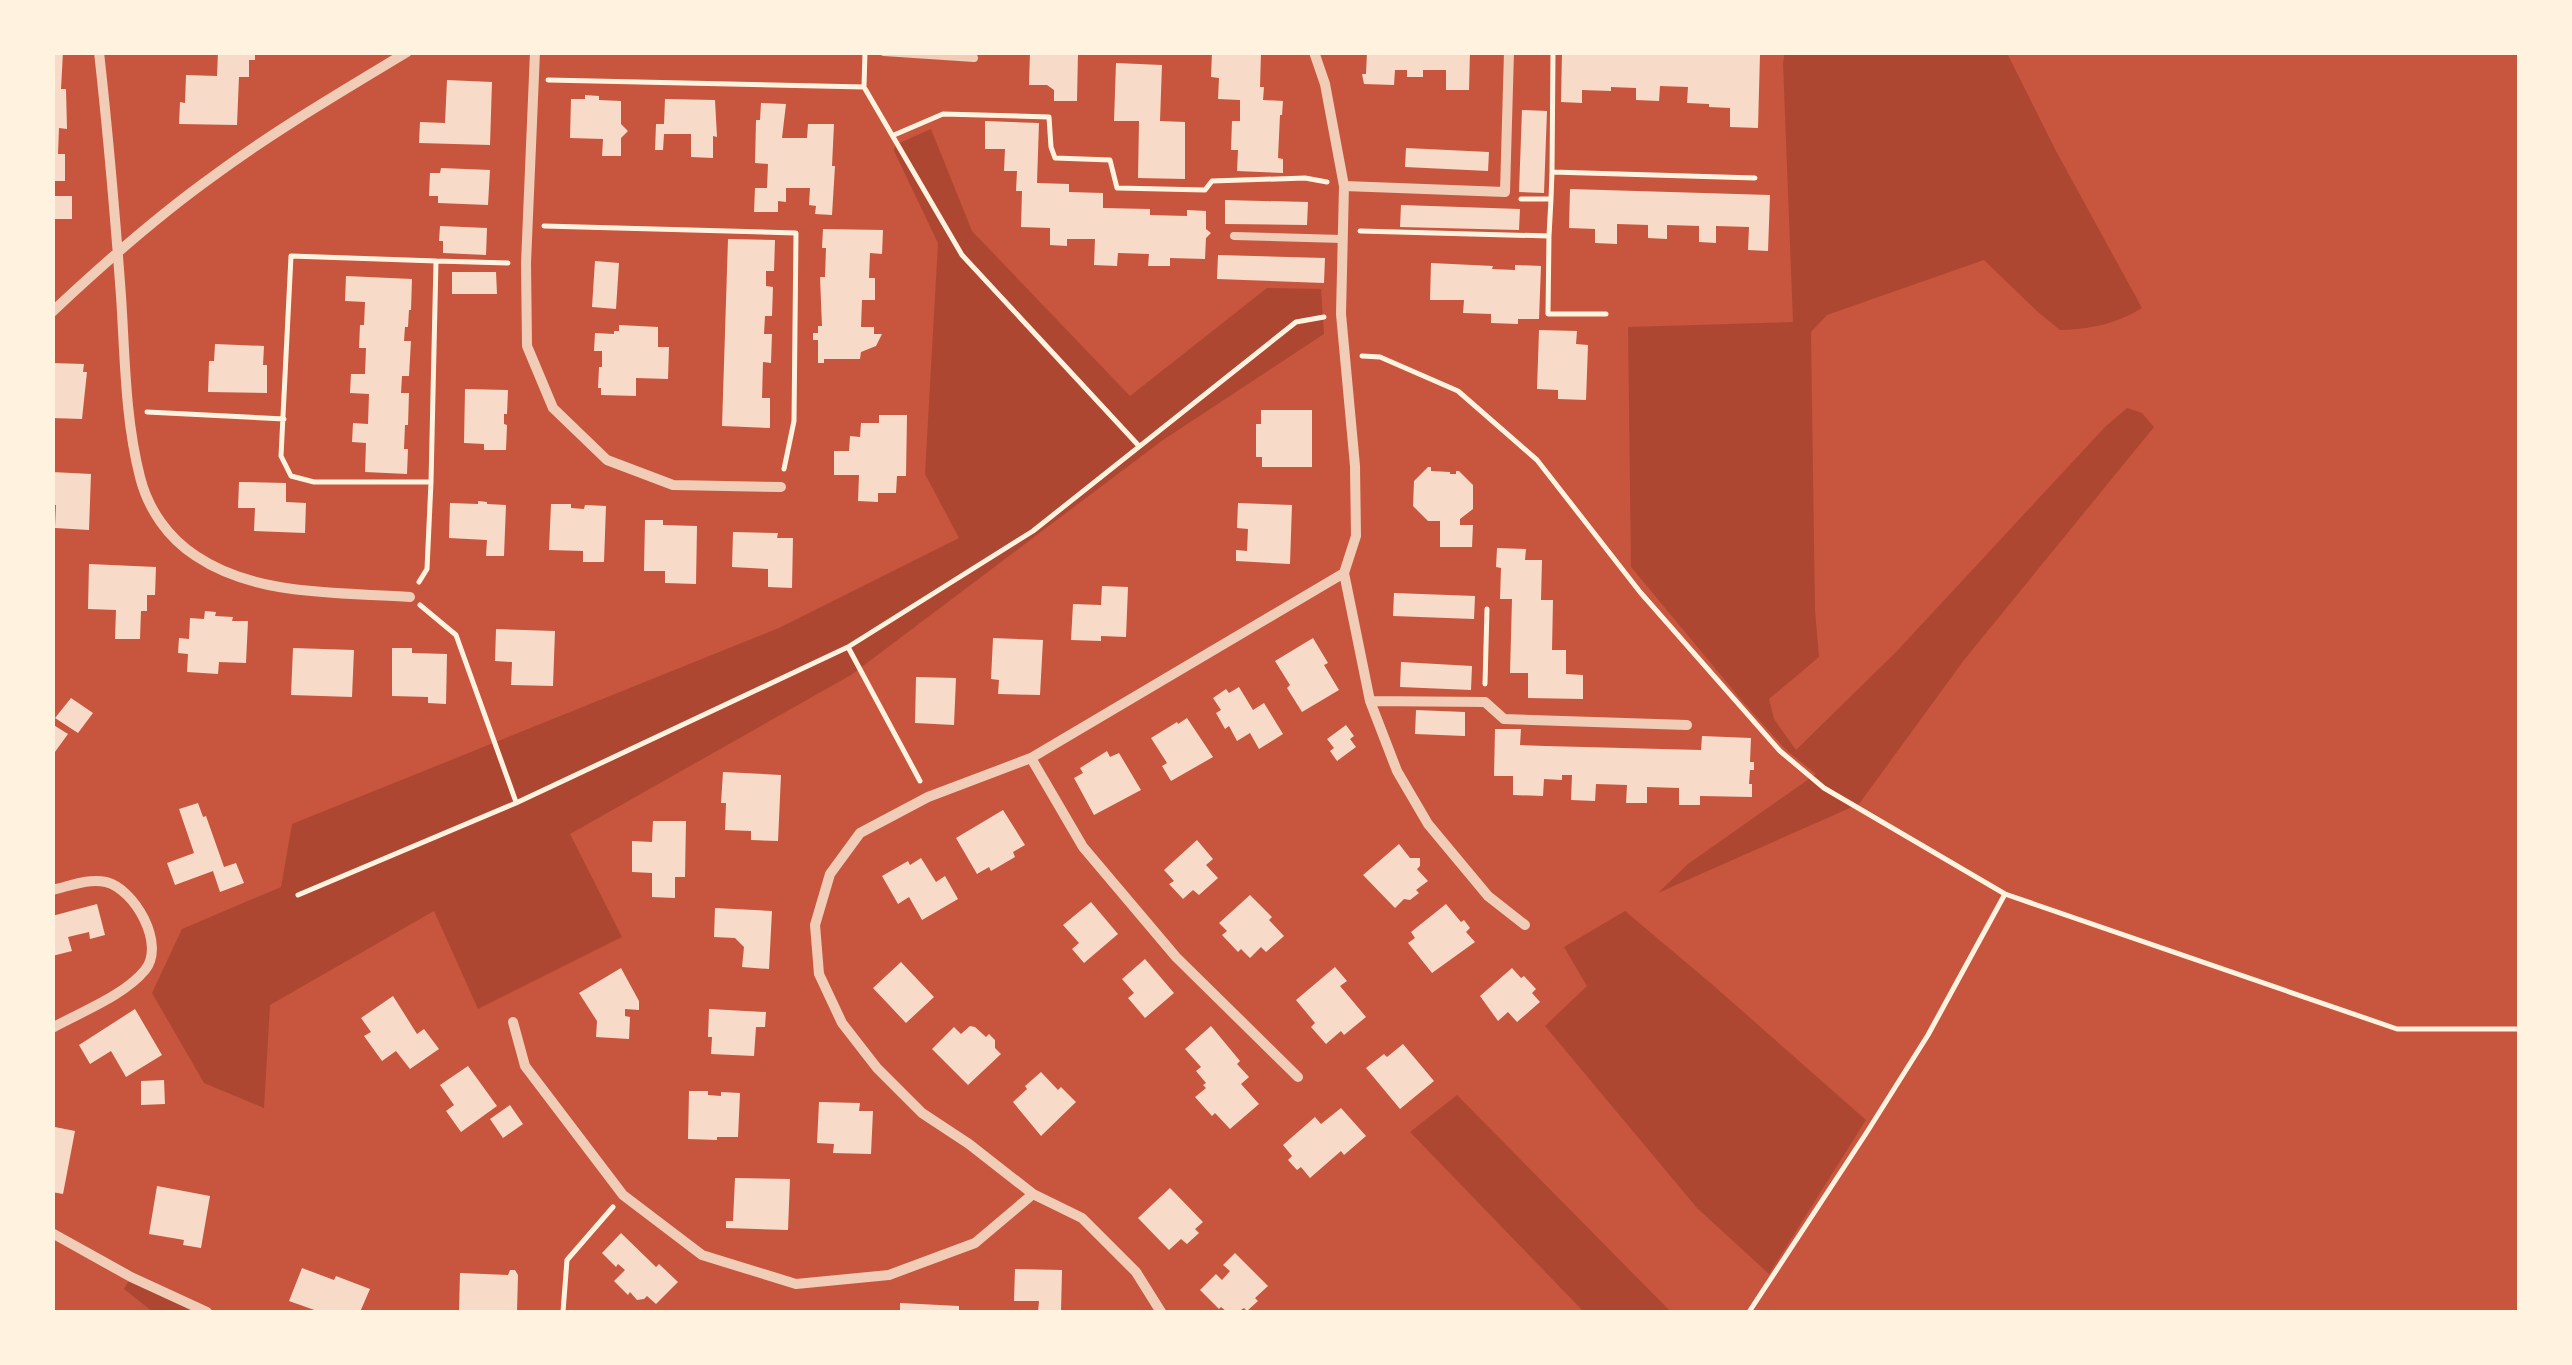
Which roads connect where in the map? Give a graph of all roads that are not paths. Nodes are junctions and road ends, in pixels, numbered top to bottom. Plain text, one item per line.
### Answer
1 (100, 52) edge
2 (408, 52) edge
3 (534, 52) edge
4 (884, 52) edge
5 (1314, 52) edge
6 (1509, 52) edge
7 (974, 58) dead end
8 (1344, 186) junction
9 (1342, 235) junction
10 (1234, 236) dead end
11 (118, 250) junction
12 (52, 312) edge
13 (781, 487) road end
14 (1344, 573) junction
15 (410, 596) road end
16 (1370, 701) junction
17 (1687, 725) dead end
18 (1030, 758) junction
19 (52, 890) edge
20 (1525, 926) dead end
21 (513, 1022) dead end
22 (52, 1028) edge
23 (1298, 1077) dead end
24 (1034, 1194) junction
25 (52, 1233) edge
26 (207, 1312) edge
27 (1161, 1312) edge

1 - 11 street
2 - 11 street
3 - 13 street
4 - 7 lane
5 - 8 street
6 - 8 street
8 - 9 street
9 - 10 lane
9 - 14 street
11 - 12 street
11 - 15 street
14 - 16 street
14 - 18 street
16 - 17 street
16 - 20 street
18 - 23 street
18 - 24 street
19 - 22 street
21 - 24 street
24 - 27 street
25 - 26 street

